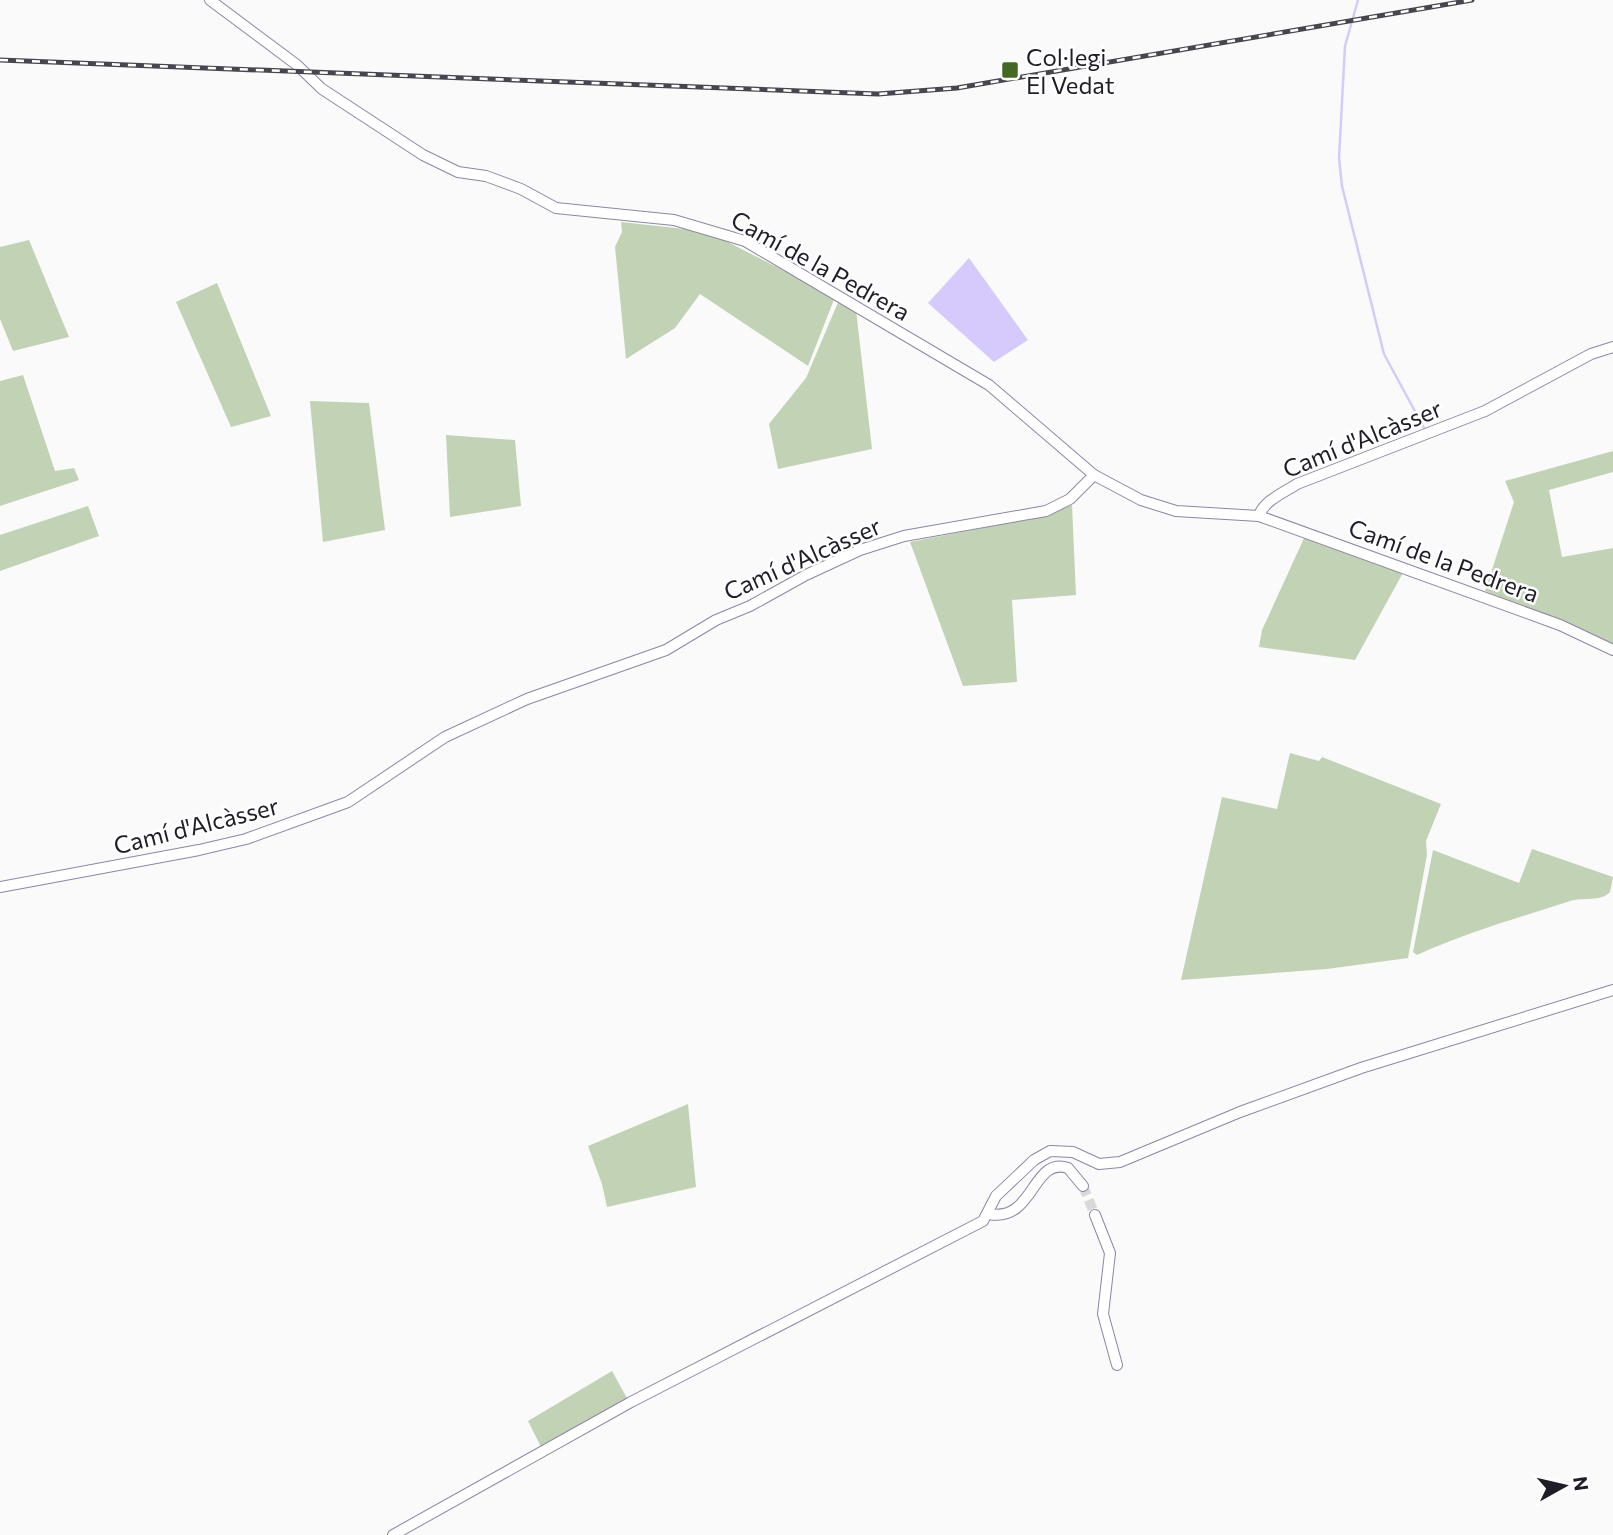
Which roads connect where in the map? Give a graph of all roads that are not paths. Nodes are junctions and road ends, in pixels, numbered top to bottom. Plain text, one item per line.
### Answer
1 (209, 0) edge
2 (1613, 347) edge
3 (1094, 475) junction
4 (1259, 516) junction
5 (1613, 650) edge
6 (0, 887) edge
7 (1613, 990) edge
8 (1083, 1186) tunnel mouth
9 (989, 1214) junction
10 (1096, 1215) tunnel mouth
11 (1117, 1364) dead end
12 (393, 1535) edge

1 - 3 street, Camí de la Pedrera
2 - 4 street, Camí d'Alcàsser
3 - 4 street
3 - 6 street, Camí d'Alcàsser
4 - 5 street, Camí de la Pedrera
7 - 9 street
8 - 9 street
9 - 12 street
10 - 11 street

